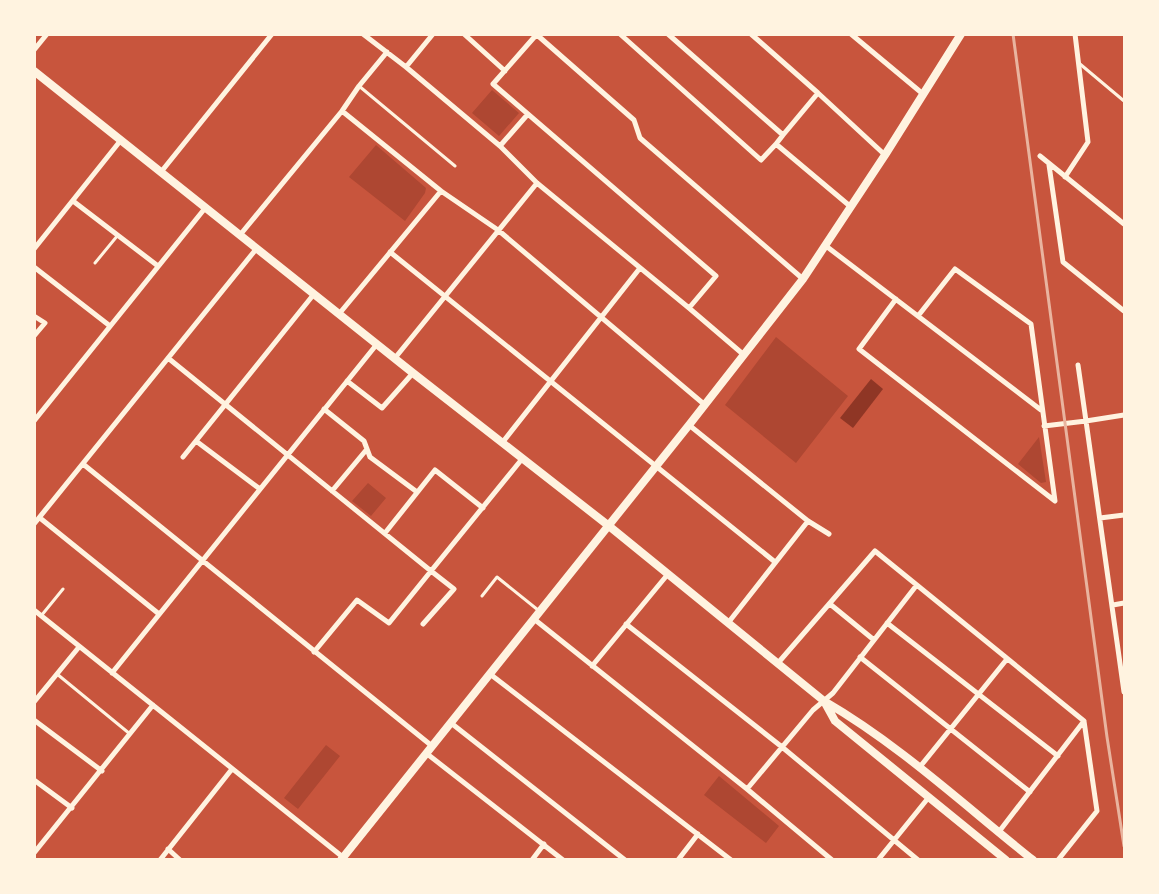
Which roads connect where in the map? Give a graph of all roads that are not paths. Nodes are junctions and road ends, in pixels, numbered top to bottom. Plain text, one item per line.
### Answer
1 (47, 34) edge
2 (272, 34) edge
3 (363, 34) edge
4 (433, 34) edge
5 (464, 34) edge
6 (620, 34) edge
7 (668, 34) edge
8 (751, 34) edge
9 (851, 34) edge
10 (961, 34) edge
11 (1075, 34) edge
12 (537, 35) edge
13 (34, 50) edge
14 (387, 52) junction
15 (1078, 62) junction
16 (406, 67) junction
17 (505, 70) junction
18 (34, 71) edge
19 (359, 86) junction
20 (818, 93) junction
21 (923, 94) junction
22 (1125, 101) edge
23 (342, 111) junction
24 (528, 114) junction
25 (783, 135) junction
26 (121, 140) junction
27 (776, 144) junction
28 (501, 146) junction
29 (885, 155) junction
30 (1040, 156) dead end
31 (1049, 165) junction
32 (455, 166) dead end
33 (161, 172) junction
34 (1065, 177) junction
35 (537, 183) junction
36 (441, 191) junction
37 (73, 201) junction
38 (206, 207) junction
39 (851, 207) junction
40 (1125, 224) edge
41 (498, 230) junction
42 (118, 235) junction
43 (240, 235) junction
44 (826, 246) junction
45 (257, 248) junction
46 (34, 249) edge
47 (390, 252) junction
48 (95, 263) dead end
49 (158, 266) junction
50 (34, 267) edge
51 (640, 268) junction
52 (802, 279) junction
53 (314, 294) junction
54 (446, 296) junction
55 (896, 299) junction
56 (689, 308) junction
57 (1125, 311) edge
58 (339, 314) junction
59 (34, 316) edge
60 (918, 316) junction
61 (601, 317) junction
62 (110, 326) junction
63 (34, 336) edge
64 (377, 344) junction
65 (744, 355) junction
66 (168, 358) junction
67 (395, 358) junction
68 (1078, 365) dead end
69 (413, 373) junction
70 (551, 380) junction
71 (347, 381) junction
72 (225, 404) junction
73 (705, 405) junction
74 (324, 409) junction
75 (1041, 410) junction
76 (1125, 415) edge
77 (34, 420) edge
78 (1086, 421) junction
79 (689, 426) junction
80 (1044, 426) junction
81 (196, 441) junction
82 (502, 443) junction
83 (367, 449) junction
84 (288, 454) junction
85 (183, 457) dead end
86 (522, 459) junction
87 (83, 464) junction
88 (657, 465) junction
89 (260, 489) junction
90 (332, 491) junction
91 (417, 492) junction
92 (483, 508) junction
93 (1125, 515) edge
94 (40, 518) junction
95 (1100, 518) junction
96 (808, 521) junction
97 (34, 524) edge
98 (609, 526) junction
99 (385, 533) junction
100 (829, 534) dead end
101 (202, 562) junction
102 (775, 562) junction
103 (431, 571) junction
104 (668, 574) junction
105 (916, 586) junction
106 (63, 589) dead end
107 (482, 596) dead end
108 (1125, 603) edge
109 (830, 604) junction
110 (1113, 605) junction
111 (34, 610) edge
112 (159, 614) junction
113 (537, 615) junction
114 (41, 616) junction
115 (887, 623) junction
116 (423, 624) dead end
117 (626, 624) junction
118 (728, 624) junction
119 (874, 640) junction
120 (79, 647) junction
121 (314, 652) junction
122 (860, 657) junction
123 (1007, 659) junction
124 (778, 663) junction
125 (592, 666) junction
126 (112, 673) junction
127 (57, 674) junction
128 (490, 674) junction
129 (1125, 692) edge
130 (979, 694) junction
131 (824, 701) junction
132 (34, 702) edge
133 (153, 705) junction
134 (34, 720) edge
135 (1084, 721) junction
136 (450, 723) junction
137 (951, 729) junction
138 (131, 734) junction
139 (782, 747) junction
140 (429, 750) junction
141 (1058, 756) junction
142 (919, 768) junction
143 (232, 769) junction
144 (102, 771) junction
145 (34, 780) edge
146 (747, 789) junction
147 (1030, 792) junction
148 (929, 797) junction
149 (72, 808) junction
150 (999, 832) junction
151 (698, 834) junction
152 (894, 840) junction
153 (544, 844) junction
154 (168, 849) junction
155 (34, 854) edge
156 (343, 859) edge
157 (160, 860) edge
158 (180, 860) edge
159 (532, 860) edge
160 (563, 860) edge
161 (625, 860) edge
162 (678, 860) edge
163 (731, 860) edge
164 (832, 860) edge
165 (878, 860) edge
166 (918, 860) edge
167 (1006, 860) edge
168 (1034, 860) edge
169 (1058, 860) edge

1 - 13 street
2 - 33 street
3 - 14 street
4 - 16 street
5 - 17 street
6 - 27 street
7 - 25 street
8 - 20 street
9 - 21 street
10 - 21 main road
11 - 15 street
12 - 17 street
12 - 52 street
14 - 16 street
14 - 19 street
15 - 22 lane
15 - 34 street
16 - 28 street
17 - 24 street
18 - 26 main road
19 - 23 street
19 - 32 lane
20 - 25 street
20 - 29 street
21 - 29 main road
23 - 36 street
23 - 43 street
24 - 28 street
24 - 56 street
25 - 27 street
26 - 33 main road
26 - 37 street
27 - 39 street
28 - 35 street
29 - 39 main road
30 - 31 street
31 - 34 street
31 - 57 street
33 - 38 main road
34 - 40 street
35 - 41 street
35 - 51 street
36 - 41 street
36 - 47 street
37 - 42 street
37 - 46 street
38 - 43 main road
38 - 49 street
39 - 44 main road
41 - 54 street
41 - 61 street
42 - 48 lane
42 - 49 street
43 - 45 main road
44 - 52 main road
44 - 55 street
45 - 53 main road
45 - 66 street
47 - 54 street
47 - 58 street
49 - 62 street
50 - 62 street
51 - 56 street
51 - 61 street
52 - 65 main road
53 - 58 main road
53 - 72 street
54 - 67 street
54 - 70 street
55 - 60 street
55 - 80 street
56 - 65 street
58 - 64 main road
59 - 63 street
60 - 75 street
60 - 75 street
61 - 70 street
61 - 73 street
62 - 77 street
64 - 67 main road
64 - 71 street
65 - 73 main road
66 - 72 street
66 - 87 street
67 - 69 main road
68 - 78 street
69 - 71 street
69 - 82 main road
70 - 82 street
70 - 88 street
71 - 74 street
72 - 81 street
72 - 84 street
73 - 79 main road
74 - 83 street
74 - 84 street
75 - 80 street
76 - 78 street
78 - 80 street
78 - 95 street
79 - 88 main road
79 - 96 street
81 - 85 street
81 - 89 street
82 - 86 main road
83 - 90 street
83 - 91 street
84 - 89 street
84 - 90 street
86 - 92 street
86 - 98 main road
87 - 94 street
87 - 101 street
88 - 98 main road
88 - 102 street
89 - 101 street
90 - 99 street
91 - 92 street
91 - 99 street
92 - 103 street
93 - 95 street
94 - 97 street
94 - 112 street
95 - 110 street
96 - 100 street
96 - 102 street
98 - 104 main road
98 - 113 main road
99 - 103 street
101 - 112 street
101 - 121 street
102 - 118 street
103 - 116 street
103 - 121 street
104 - 117 street
104 - 118 main road
105 - 109 street
105 - 115 street
105 - 123 street
106 - 114 lane
107 - 113 lane
108 - 110 street
109 - 119 street
109 - 124 street
110 - 129 street
111 - 114 street
112 - 126 street
113 - 125 street
113 - 128 main road
114 - 120 street
115 - 119 street
115 - 130 street
117 - 125 street
117 - 139 street
118 - 124 main road
119 - 122 street
120 - 126 street
120 - 127 street
121 - 140 street
122 - 131 street
122 - 137 street
123 - 130 street
123 - 135 street
124 - 131 main road
125 - 146 street
126 - 133 street
127 - 132 street
127 - 138 lane
128 - 136 main road
128 - 151 street
130 - 137 street
130 - 141 street
131 - 139 street
131 - 142 main road
131 - 148 main road
133 - 138 street
133 - 143 street
134 - 144 street
135 - 141 street
135 - 169 street
136 - 140 main road
136 - 161 street
137 - 142 street
137 - 147 street
138 - 144 street
139 - 146 street
139 - 152 street
140 - 153 street
140 - 156 main road
141 - 147 street
142 - 150 main road
143 - 154 street
143 - 156 street
144 - 149 street
145 - 149 street
146 - 164 street
147 - 150 street
148 - 152 street
148 - 167 main road
149 - 155 street
150 - 168 main road
151 - 162 street
151 - 163 street
152 - 165 street
152 - 166 street
153 - 159 street
153 - 160 street
154 - 157 street
154 - 158 street

